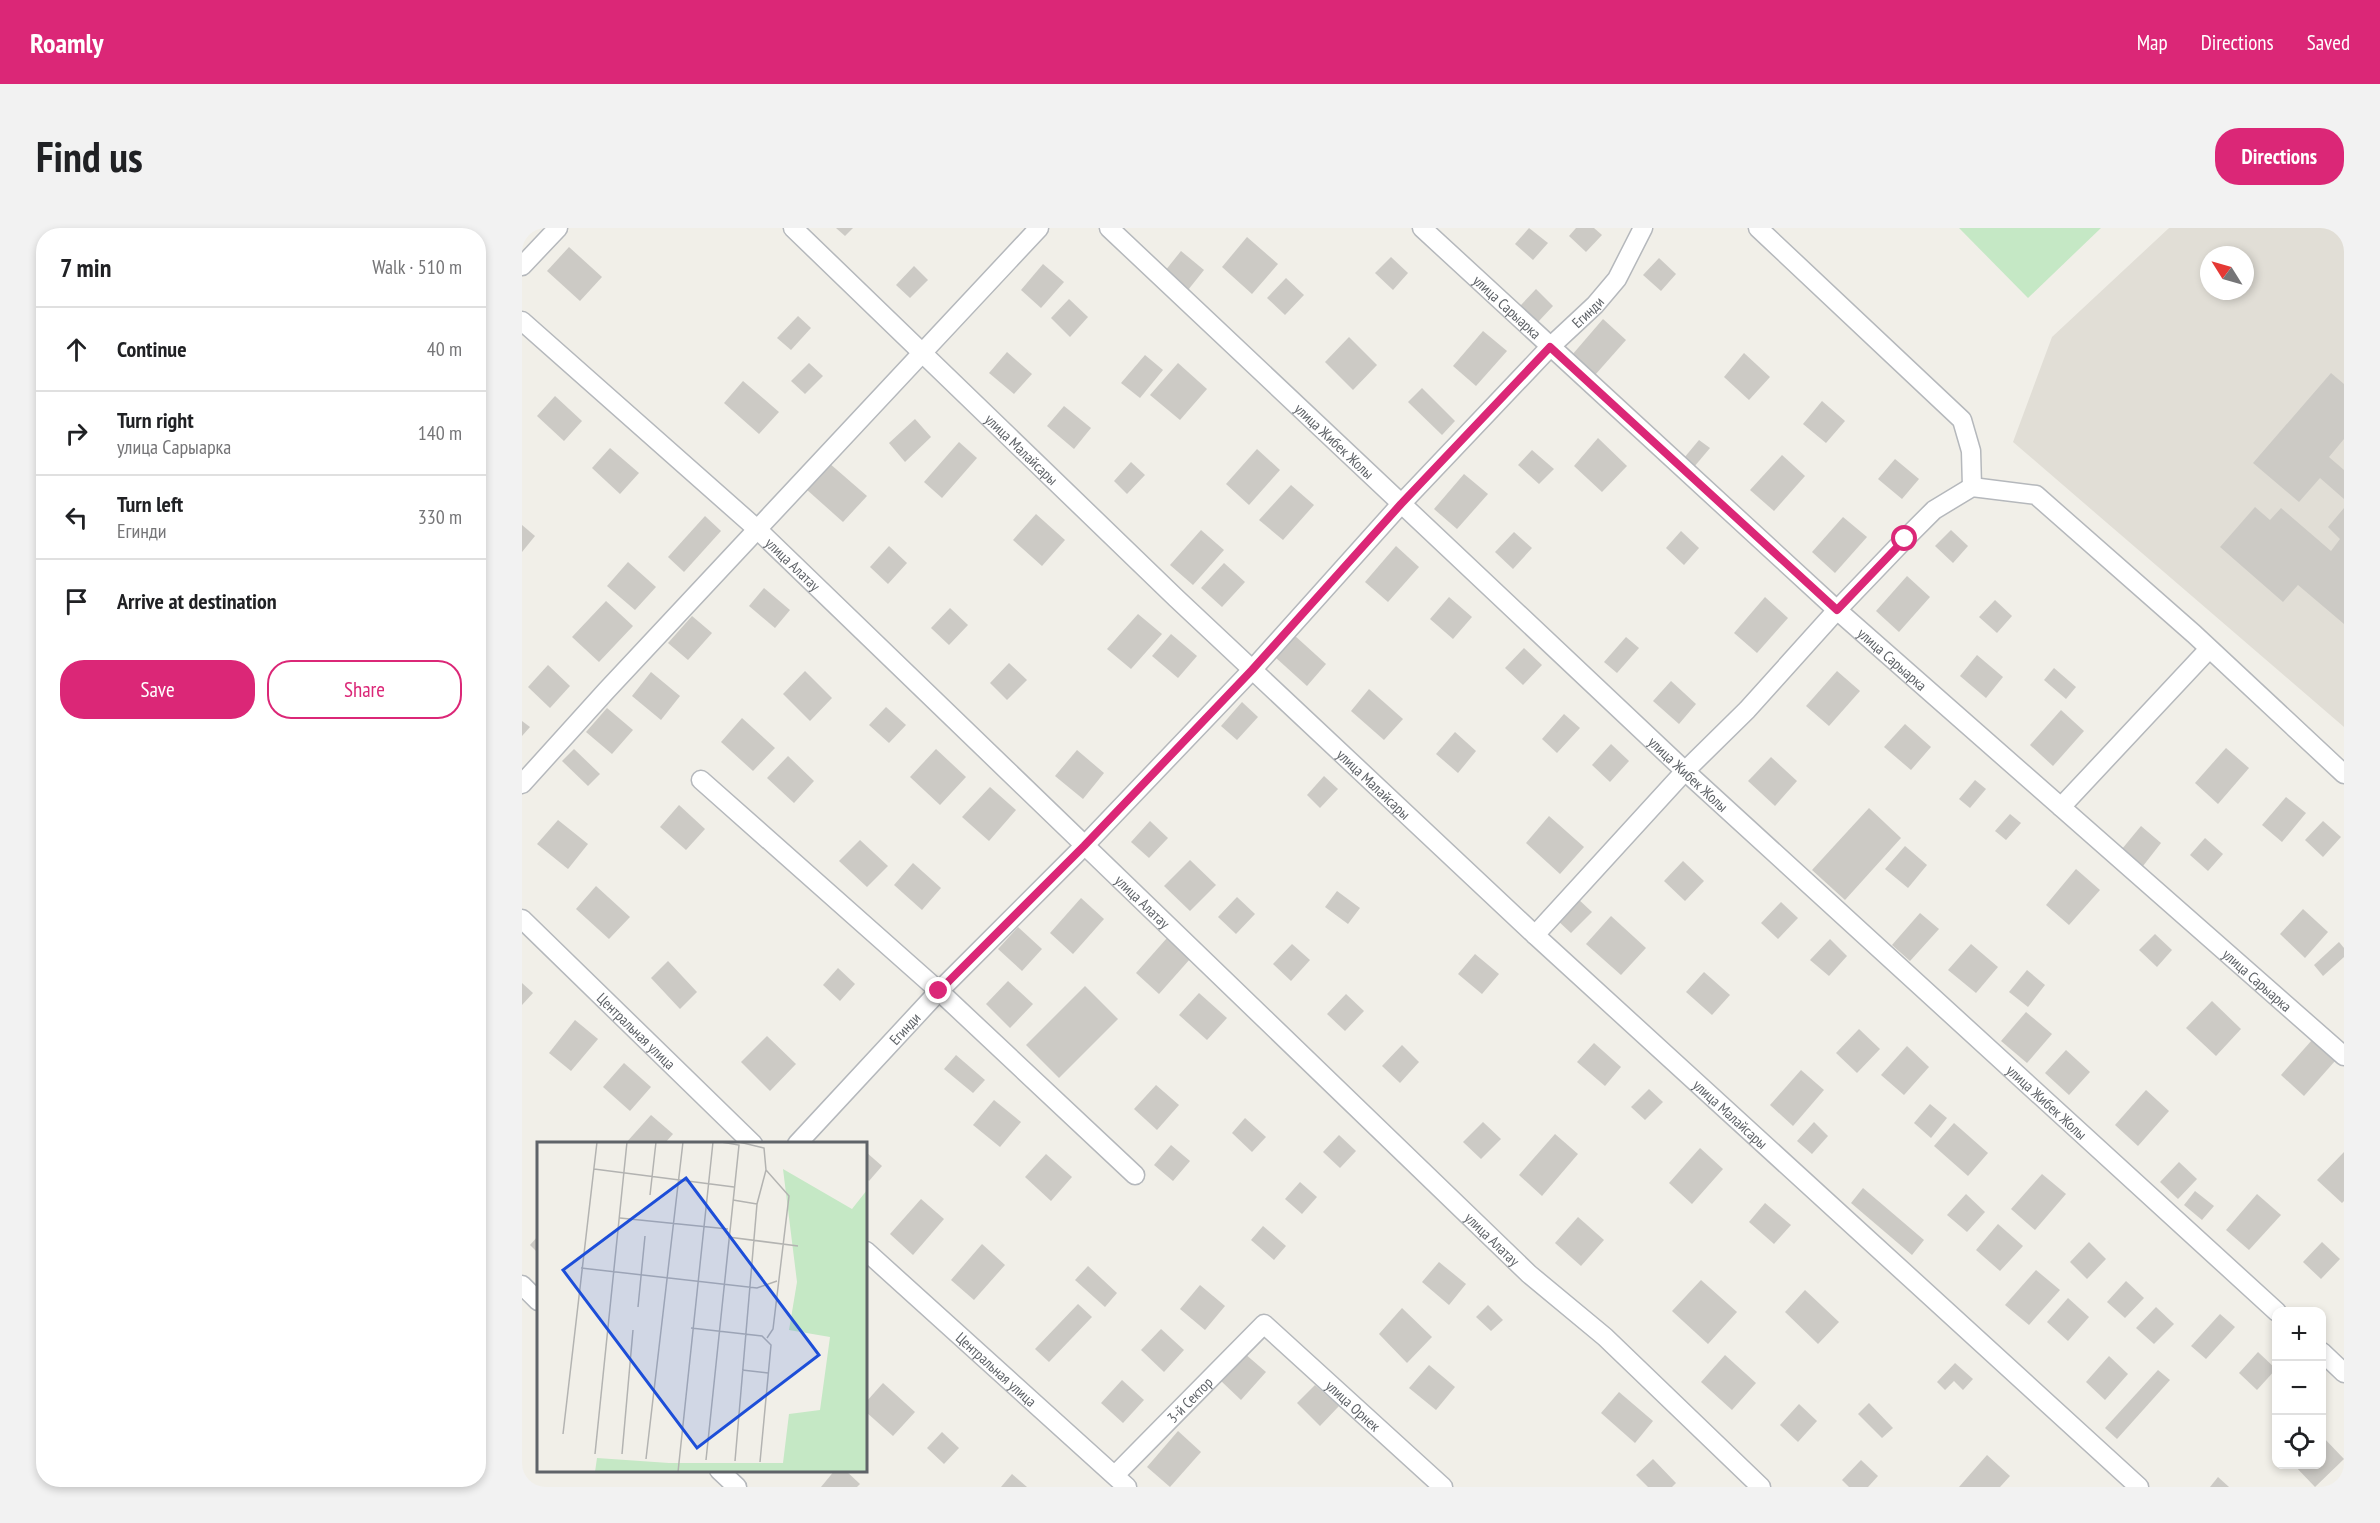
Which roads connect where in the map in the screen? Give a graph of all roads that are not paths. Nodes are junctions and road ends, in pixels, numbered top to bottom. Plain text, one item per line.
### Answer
1 (558, 228) edge
2 (793, 228) edge
3 (1039, 228) edge
4 (1422, 228) edge
5 (1643, 228) edge
6 (1758, 228) edge
7 (1119, 231) edge
8 (522, 266) edge
9 (522, 321) edge
10 (1550, 347) junction
11 (922, 353) junction
12 (1972, 487) junction
13 (1401, 504) junction
14 (757, 529) junction
15 (1837, 610) junction
16 (2209, 649) junction
17 (1252, 670) junction
18 (1685, 771) junction
19 (2344, 774) edge
20 (701, 780) dead end
21 (522, 784) edge
22 (2061, 807) junction
23 (1084, 846) junction
24 (522, 919) edge
25 (1535, 935) junction
26 (939, 991) junction
27 (2344, 1056) edge
28 (752, 1142) edge
29 (798, 1142) edge
30 (1135, 1175) dead end
31 (867, 1252) edge
32 (522, 1285) edge
33 (537, 1300) edge
34 (2273, 1307) edge
35 (1264, 1324) joint
36 (2326, 1356) edge
37 (2344, 1373) edge
38 (721, 1472) edge
39 (1121, 1481) edge
40 (737, 1487) edge
41 (1443, 1487) edge
42 (1761, 1487) edge
43 (2139, 1487) edge

1 - 8 street
2 - 11 street, улица Малайсары
3 - 11 street
4 - 10 street, улица Сарыарка
5 - 10 street, Егинди
6 - 12 street
7 - 13 street, улица Жибек Жолы
9 - 14 street, улица Алатау
10 - 13 street, Егинди
10 - 15 street, улица Сарыарка
11 - 14 street
11 - 17 street, улица Малайсары
12 - 15 street
12 - 16 street
13 - 17 street, Егинди
13 - 18 street, улица Жибек Жолы
14 - 21 street
14 - 23 street, улица Алатау
15 - 18 street
15 - 22 street, улица Сарыарка
16 - 19 street
16 - 22 street
17 - 23 street, Егинди
17 - 25 street, улица Малайсары
18 - 25 street
18 - 34 street, улица Жибек Жолы
20 - 26 street
22 - 27 street, улица Сарыарка
23 - 26 street, Егинди
23 - 42 street, улица Алатау
24 - 28 street, Центральная улица
25 - 43 street, улица Малайсары
26 - 29 street, Егинди
26 - 30 street
31 - 39 street, Центральная улица
32 - 33 street
35 - 39 street, 3-й Сектор
35 - 41 street, улица Орнек
36 - 37 street
38 - 40 street

